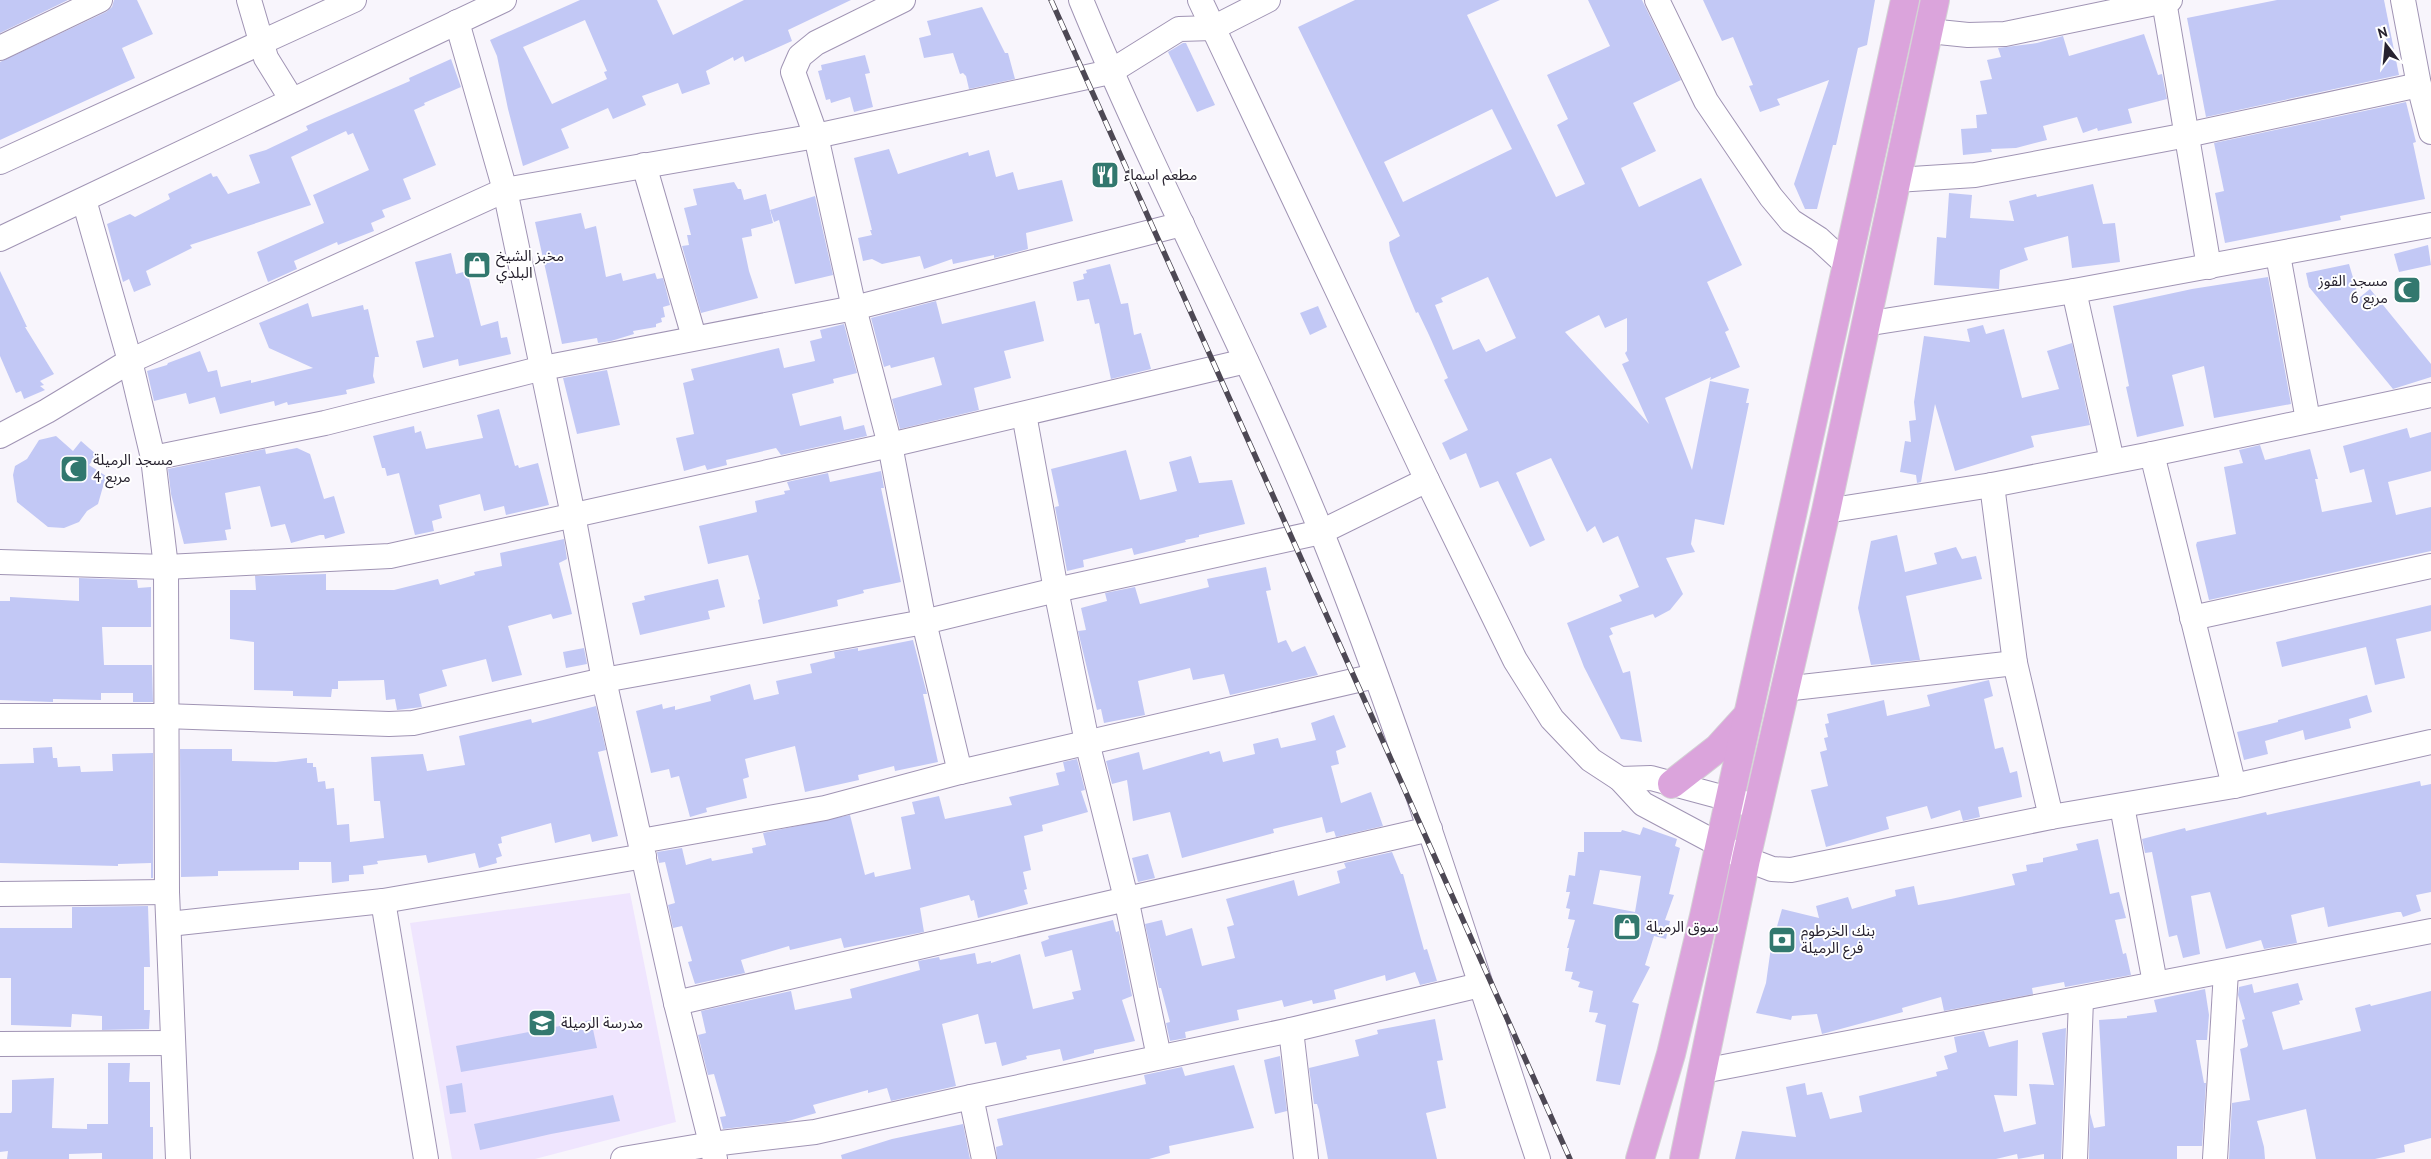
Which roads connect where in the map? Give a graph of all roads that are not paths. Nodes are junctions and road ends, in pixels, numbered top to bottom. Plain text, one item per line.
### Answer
1 (100, 0) edge
2 (249, 0) edge
3 (354, 0) edge
4 (504, 0) edge
5 (903, 0) edge
6 (1081, 0) edge
7 (1200, 0) edge
8 (1268, 0) edge
9 (1657, 0) edge
10 (1905, 0) edge
11 (1935, 0) edge
12 (2403, 0) edge
13 (2167, 1) edge
14 (457, 22) junction
15 (1213, 28) junction
16 (1929, 31) junction
17 (261, 44) junction
18 (0, 48) edge
19 (1110, 72) junction
20 (2419, 85) junction
21 (292, 100) junction
22 (2431, 132) edge
23 (2187, 135) junction
24 (816, 136) junction
25 (0, 162) edge
26 (644, 165) junction
27 (1896, 180) junction
28 (506, 190) junction
29 (84, 200) junction
30 (1182, 224) junction
31 (2431, 225) edge
32 (0, 239) edge
33 (2278, 255) junction
34 (1846, 264) junction
35 (2209, 267) junction
36 (2074, 291) junction
37 (854, 308) junction
38 (1865, 324) junction
39 (694, 338) junction
40 (130, 361) junction
41 (1246, 361) junction
42 (543, 368) junction
43 (2431, 395) edge
44 (1024, 414) junction
45 (2308, 420) junction
46 (0, 436) edge
47 (890, 445) junction
48 (2152, 454) junction
49 (153, 458) junction
50 (2112, 461) junction
51 (1427, 480) junction
52 (1992, 485) junction
53 (1826, 510) junction
54 (573, 515) junction
55 (1321, 532) junction
56 (0, 562) edge
57 (2431, 566) edge
58 (166, 567) junction
59 (1056, 590) junction
60 (2192, 618) junction
61 (924, 622) junction
62 (2015, 663) junction
63 (1375, 676) junction
64 (604, 680) junction
65 (1784, 689) junction
66 (1749, 714) junction
67 (0, 716) edge
68 (165, 716) junction
69 (1087, 742) junction
70 (2431, 742) edge
71 (960, 772) junction
72 (1620, 780) junction
73 (1672, 784) junction
74 (2234, 786) junction
75 (1731, 800) junction
76 (2122, 806) junction
77 (1759, 807) junction
78 (2052, 817) junction
79 (1430, 828) junction
80 (1720, 846) junction
81 (642, 848) junction
82 (1746, 859) junction
83 (167, 892) junction
84 (0, 894) edge
85 (1126, 898) junction
86 (383, 901) junction
87 (169, 924) junction
88 (2431, 931) edge
89 (2226, 971) junction
90 (2155, 983) junction
91 (1480, 985) junction
92 (2081, 1000) junction
93 (676, 1003) junction
94 (1291, 1030) junction
95 (172, 1043) junction
96 (0, 1044) edge
97 (1159, 1057) junction
98 (1703, 1072) junction
99 (971, 1097) junction
100 (714, 1152) edge
101 (178, 1159) edge
102 (426, 1159) edge
103 (623, 1159) edge
104 (984, 1159) edge
105 (1306, 1159) edge
106 (1538, 1159) edge
107 (1640, 1159) edge
108 (1684, 1159) edge
109 (2076, 1159) edge
110 (2215, 1159) edge

1 - 18 street
2 - 17 street
3 - 17 street
4 - 14 street
5 - 24 street
6 - 19 street
7 - 15 street
8 - 15 street
9 - 34 street
10 - 34 main road
11 - 16 main road
12 - 20 street
13 - 16 street
13 - 23 street
14 - 21 street
14 - 28 street
15 - 19 street
15 - 51 street
16 - 27 main road
17 - 21 street
17 - 25 street
19 - 24 street
19 - 30 street
20 - 22 street
20 - 23 street
21 - 29 street
23 - 27 street
23 - 35 street
24 - 26 street
24 - 37 street
26 - 28 street
26 - 39 street
27 - 38 main road
28 - 40 street
28 - 42 street
29 - 32 street
29 - 40 street
30 - 37 street
30 - 41 street
31 - 33 street
33 - 35 street
33 - 45 street
34 - 66 main road
35 - 36 street
36 - 38 street
36 - 50 street
37 - 39 street
37 - 47 street
38 - 53 main road
39 - 42 street
40 - 46 street
40 - 49 street
41 - 44 street
41 - 55 street
42 - 49 street
42 - 54 street
43 - 45 street
44 - 47 street
44 - 59 street
45 - 48 street
47 - 54 street
47 - 61 street
48 - 50 street
48 - 60 street
49 - 58 street
50 - 52 street
51 - 55 street
51 - 72 street
52 - 53 street
52 - 62 street
53 - 65 main road
54 - 58 street
54 - 64 street
55 - 59 street
55 - 63 street
56 - 58 street
57 - 60 street
58 - 68 street
59 - 61 street
59 - 69 street
60 - 74 street
61 - 64 street
61 - 71 street
62 - 65 street
62 - 78 street
63 - 69 street
63 - 79 street
64 - 68 street
64 - 81 street
65 - 77 main road
66 - 73 main road
66 - 75 main road
67 - 68 street
68 - 83 street
69 - 71 street
69 - 85 street
70 - 74 street
71 - 81 street
72 - 73 street
72 - 80 street
73 - 75 street
74 - 76 street
75 - 77 street
75 - 80 main road
76 - 78 street
76 - 90 street
77 - 82 main road
78 - 82 street
79 - 85 street
79 - 91 street
80 - 82 street
80 - 107 main road
81 - 86 street
81 - 93 street
82 - 98 main road
83 - 84 street
83 - 87 street
85 - 93 street
85 - 97 street
86 - 87 street
86 - 102 street
87 - 95 street
88 - 89 street
89 - 90 street
89 - 110 street
90 - 92 street
91 - 94 street
91 - 106 street
92 - 98 street
92 - 109 street
93 - 100 street
94 - 97 street
94 - 105 street
95 - 96 street
95 - 101 street
97 - 99 street
98 - 108 main road
99 - 100 street
99 - 104 street
100 - 103 street

